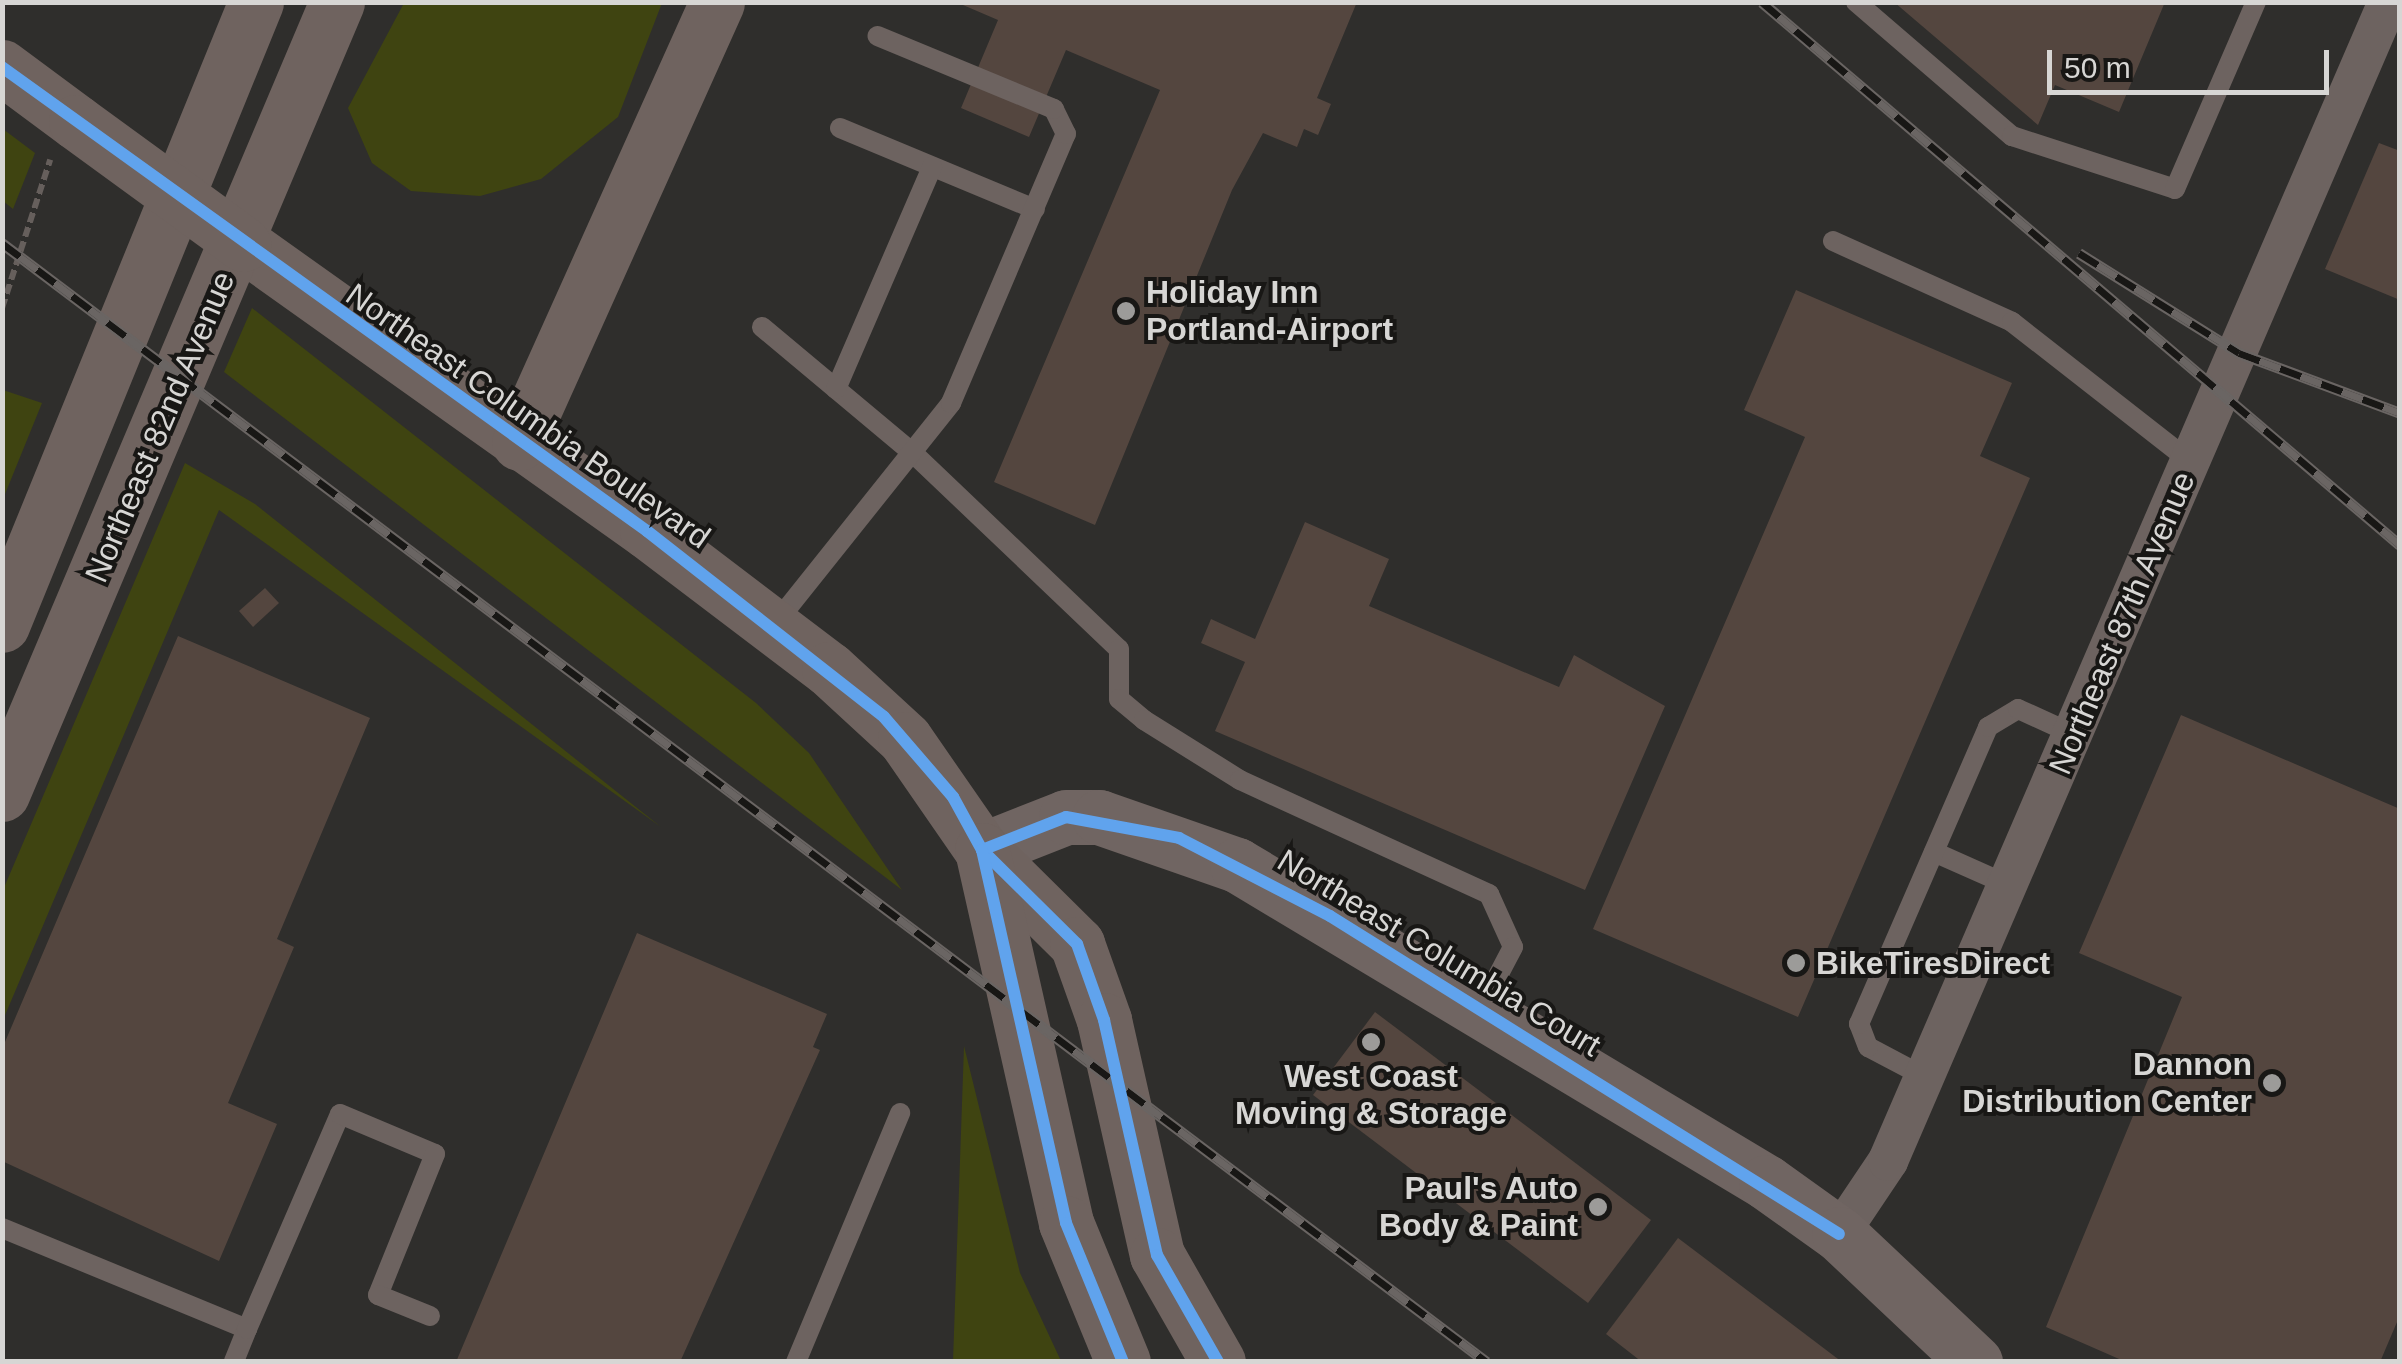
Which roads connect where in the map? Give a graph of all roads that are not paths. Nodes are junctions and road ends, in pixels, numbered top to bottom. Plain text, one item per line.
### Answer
1 (338, 2) edge
2 (360, 2) edge
3 (717, 2) edge
4 (1856, 2) edge
5 (2256, 2) edge
6 (2388, 2) edge
7 (253, 8) edge
8 (878, 36) dead end
9 (2, 68) edge
10 (294, 106) junction
11 (840, 128) dead end
12 (932, 167) junction
13 (1035, 209) junction
14 (1833, 241) dead end
15 (762, 327) dead end
16 (836, 388) junction
17 (519, 442) junction
18 (914, 454) junction
19 (2192, 462) junction
20 (2, 625) edge
21 (773, 626) junction
22 (2074, 734) junction
23 (2, 794) edge
24 (982, 850) junction
25 (1934, 852) junction
26 (2008, 885) junction
27 (1480, 1009) junction
28 (1925, 1078) junction
29 (900, 1112) dead end
30 (2, 1228) edge
31 (1839, 1234) junction
32 (430, 1316) dead end
33 (248, 1329) junction
34 (234, 1362) edge
35 (796, 1362) edge
36 (1123, 1362) edge
37 (1218, 1362) edge
38 (1975, 1362) edge

1 - 10 main road, Northeast 82nd Avenue
2 - 10 main road
3 - 17 main road
4 - 5 lane
6 - 19 street, Northeast 87th Avenue
7 - 20 main road
8 - 13 lane
9 - 17 main road, Northeast Columbia Boulevard, bridge
10 - 23 main road, Northeast 82nd Avenue
11 - 12 lane
12 - 13 lane
12 - 16 lane
13 - 18 lane
14 - 19 lane
15 - 16 lane
16 - 18 lane
17 - 21 main road, Northeast Columbia Boulevard
18 - 21 lane
18 - 27 lane
19 - 22 street, Northeast 87th Avenue
21 - 24 main road, Northeast Columbia Boulevard
22 - 25 lane
22 - 26 street, Northeast 87th Avenue
24 - 27 street, Northeast Columbia Court
24 - 36 main road, Northeast Columbia Boulevard
24 - 37 main road, Northeast Columbia Boulevard
25 - 26 lane
25 - 28 lane
26 - 28 street, Northeast 87th Avenue
27 - 31 street, Northeast Columbia Court
28 - 31 street, Northeast 87th Avenue
29 - 35 lane
30 - 33 lane
31 - 38 street, Northeast Columbia Court
32 - 33 lane
33 - 34 lane

